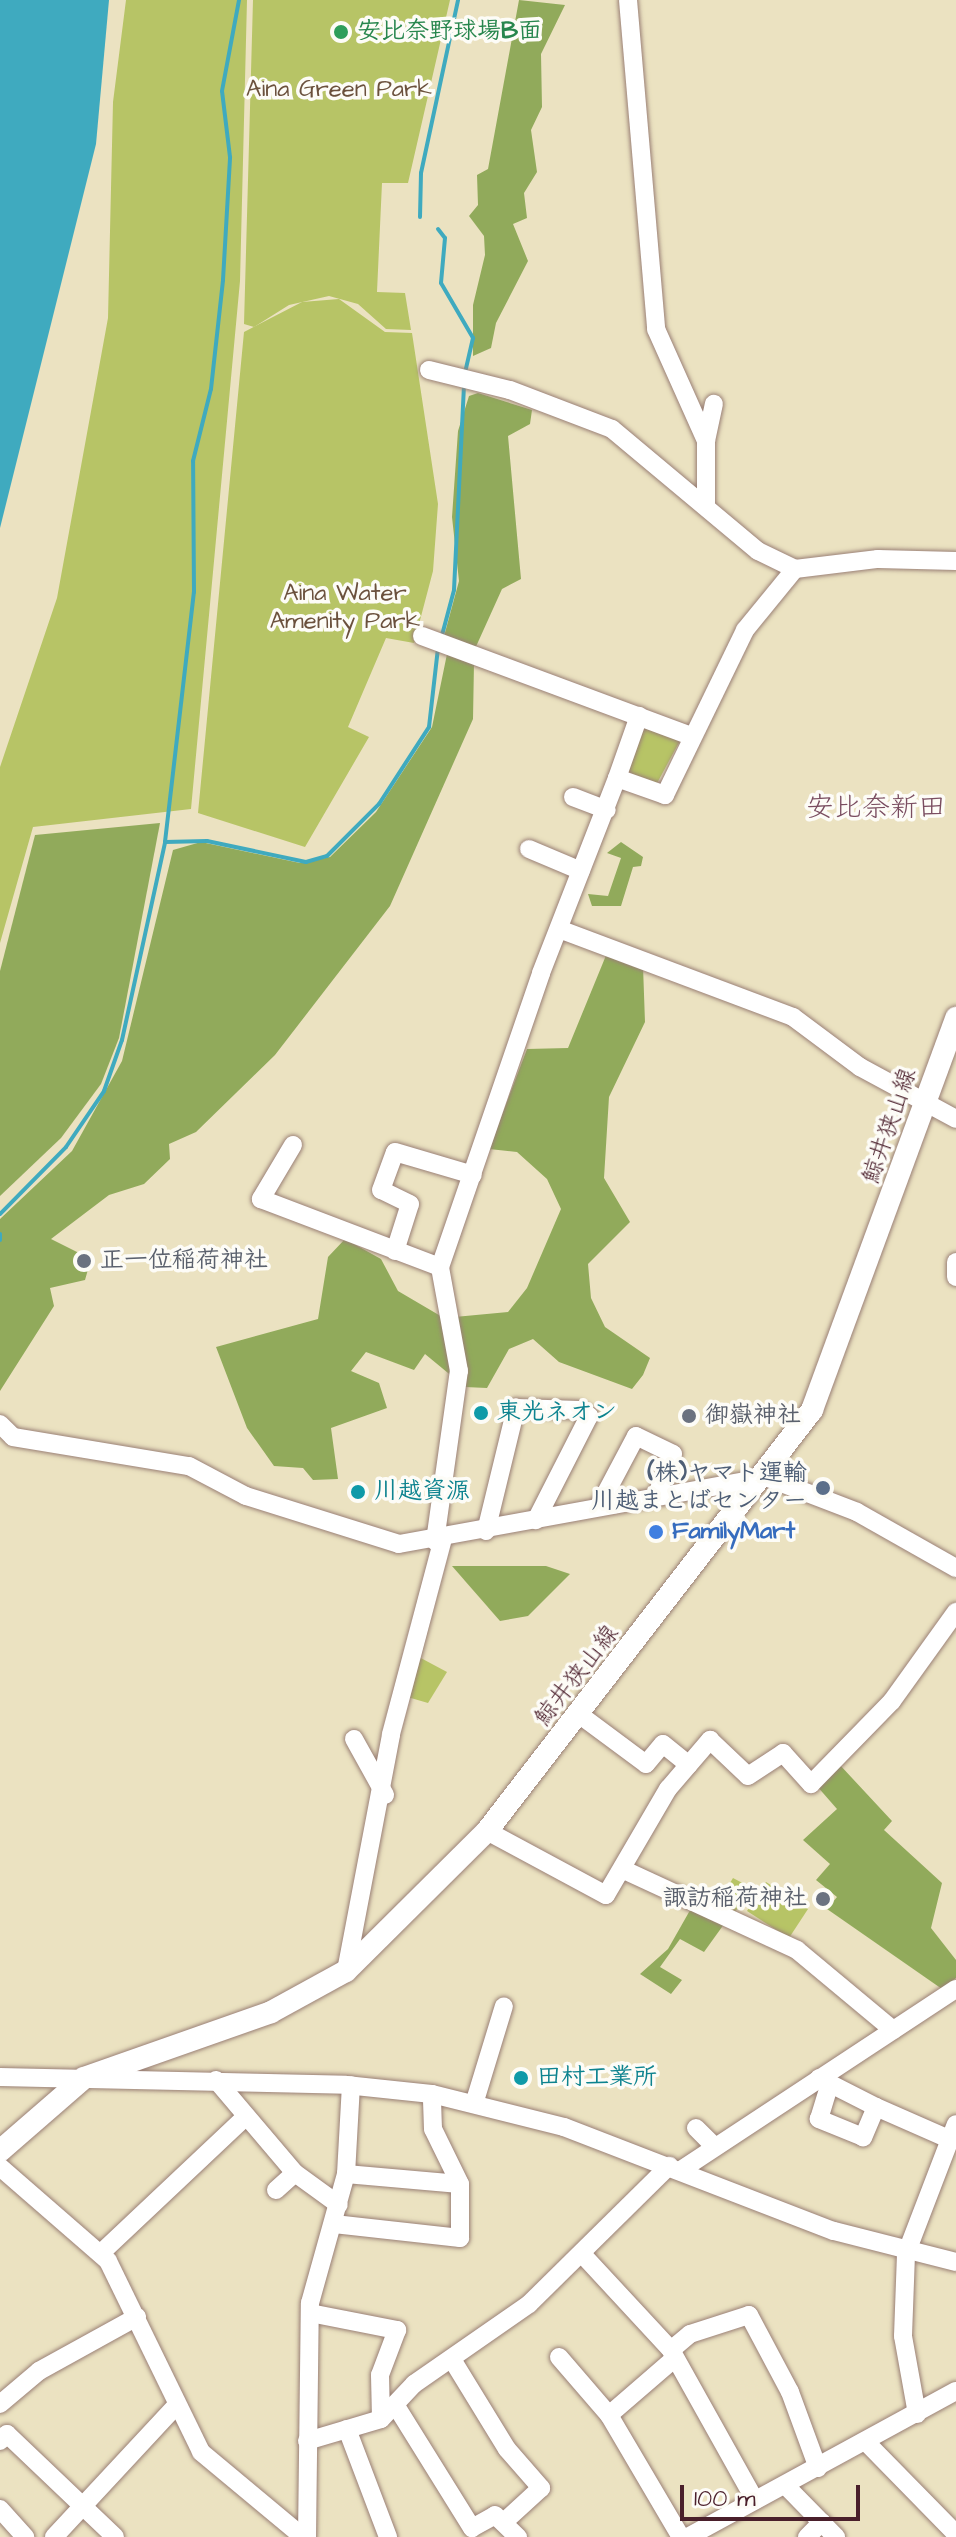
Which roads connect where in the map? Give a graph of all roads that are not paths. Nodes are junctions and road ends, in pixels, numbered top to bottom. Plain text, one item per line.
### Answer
1 (628, 0) edge
2 (429, 370) dead end
3 (714, 404) dead end
4 (706, 441) junction
5 (706, 506) junction
6 (956, 561) edge
7 (795, 569) junction
8 (434, 640) dead end
9 (639, 716) junction
10 (691, 736) junction
11 (617, 778) junction
12 (573, 797) dead end
13 (607, 810) junction
14 (529, 849) dead end
15 (581, 871) junction
16 (559, 929) junction
17 (956, 1018) edge
18 (925, 1105) junction
19 (956, 1119) edge
20 (293, 1145) dead end
21 (473, 1175) junction
22 (395, 1251) junction
23 (956, 1262) edge
24 (440, 1267) junction
25 (956, 1277) edge
26 (0, 1424) edge
27 (766, 1477) junction
28 (657, 1494) junction
29 (599, 1506) junction
30 (536, 1520) junction
31 (486, 1531) junction
32 (439, 1540) junction
33 (956, 1568) edge
34 (956, 1612) edge
35 (580, 1715) junction
36 (354, 1739) dead end
37 (646, 1764) junction
38 (689, 1765) junction
39 (668, 1789) junction
40 (385, 1795) junction
41 (487, 1831) junction
42 (622, 1869) junction
43 (346, 1971) junction
44 (956, 1989) edge
45 (504, 2006) dead end
46 (893, 2030) junction
47 (157, 2053) junction
48 (0, 2077) edge
49 (84, 2078) junction
50 (160, 2080) junction
51 (216, 2080) junction
52 (825, 2081) junction
53 (351, 2085) junction
54 (432, 2094) junction
55 (474, 2104) junction
56 (876, 2107) junction
57 (243, 2119) junction
58 (696, 2128) dead end
59 (952, 2145) edge
60 (714, 2146) junction
61 (0, 2151) edge
62 (0, 2167) edge
63 (675, 2168) junction
64 (295, 2173) junction
65 (346, 2174) junction
66 (460, 2184) junction
67 (276, 2190) dead end
68 (337, 2214) junction
69 (101, 2253) junction
70 (906, 2254) junction
71 (583, 2255) junction
72 (956, 2262) edge
73 (310, 2313) junction
74 (137, 2317) junction
75 (673, 2354) junction
76 (559, 2357) dead end
77 (453, 2361) junction
78 (952, 2401) edge
79 (0, 2404) edge
80 (396, 2406) junction
81 (174, 2408) junction
82 (917, 2414) junction
83 (609, 2415) junction
84 (381, 2419) junction
85 (347, 2429) junction
86 (0, 2441) edge
87 (307, 2441) junction
88 (865, 2441) junction
89 (818, 2468) junction
90 (785, 2485) junction
91 (755, 2500) junction
92 (82, 2506) junction
93 (0, 2509) edge
94 (505, 2521) junction
95 (822, 2522) junction
96 (464, 2532) edge
97 (956, 2534) edge
98 (25, 2537) edge
99 (54, 2537) edge
100 (115, 2537) edge
101 (305, 2537) edge
102 (388, 2537) edge
103 (518, 2537) edge
104 (681, 2537) edge
105 (688, 2537) edge
106 (807, 2537) edge
107 (836, 2537) edge

1 - 4 street
2 - 5 street
3 - 4 street
4 - 5 street
5 - 7 street
6 - 7 street
7 - 10 street
8 - 9 street
9 - 10 street
9 - 11 street
10 - 11 street
11 - 13 street
12 - 13 street
13 - 15 street
14 - 15 street
15 - 16 street
16 - 18 street
16 - 21 street
17 - 18 main road, 鯨井狭山線
18 - 19 street
18 - 27 main road, 鯨井狭山線
20 - 22 street
21 - 22 street
21 - 24 street
22 - 24 street
23 - 25 street
24 - 32 street
26 - 32 street
27 - 28 street
27 - 33 street
27 - 35 main road, 鯨井狭山線
28 - 29 street
28 - 29 street
29 - 30 street
30 - 31 street
30 - 31 street
31 - 32 street
32 - 40 street
34 - 38 street
35 - 37 street
35 - 41 main road, 鯨井狭山線
36 - 40 street
37 - 38 street
37 - 39 street
38 - 39 street
39 - 42 street
40 - 43 street
41 - 42 street
41 - 43 main road, 鯨井狭山線
42 - 46 street
43 - 47 main road, 鯨井狭山線
44 - 46 street
45 - 55 street
46 - 52 street
47 - 49 main road, 鯨井狭山線
47 - 50 street
48 - 49 street
49 - 50 street
49 - 61 main road, 鯨井狭山線
50 - 51 street
51 - 53 street
51 - 57 street
52 - 56 street
52 - 56 street
52 - 60 street
53 - 54 street
53 - 65 street
54 - 55 street
54 - 66 street
55 - 63 street
56 - 59 street
57 - 64 street
57 - 69 street
58 - 60 street
59 - 70 street
60 - 63 street
62 - 69 street
63 - 70 street
63 - 71 street
64 - 67 street
64 - 68 street
65 - 66 street
65 - 68 street
66 - 68 street
68 - 73 street
69 - 74 street
70 - 72 street
70 - 82 street
71 - 75 street
71 - 77 street
73 - 84 street
73 - 87 street
74 - 79 street
74 - 81 street
75 - 83 street
75 - 89 street
75 - 91 street
76 - 83 street
77 - 80 street
77 - 94 street
78 - 82 street
80 - 84 street
80 - 96 street
81 - 92 street
81 - 101 street
82 - 88 street
83 - 104 street
84 - 85 street
85 - 87 street
85 - 102 street
86 - 92 street
87 - 101 street
88 - 89 street
88 - 97 street
89 - 90 street
90 - 91 street
90 - 95 street
91 - 105 street
92 - 99 street
92 - 100 street
93 - 98 street
94 - 96 street
94 - 103 street
95 - 106 street
95 - 107 street

